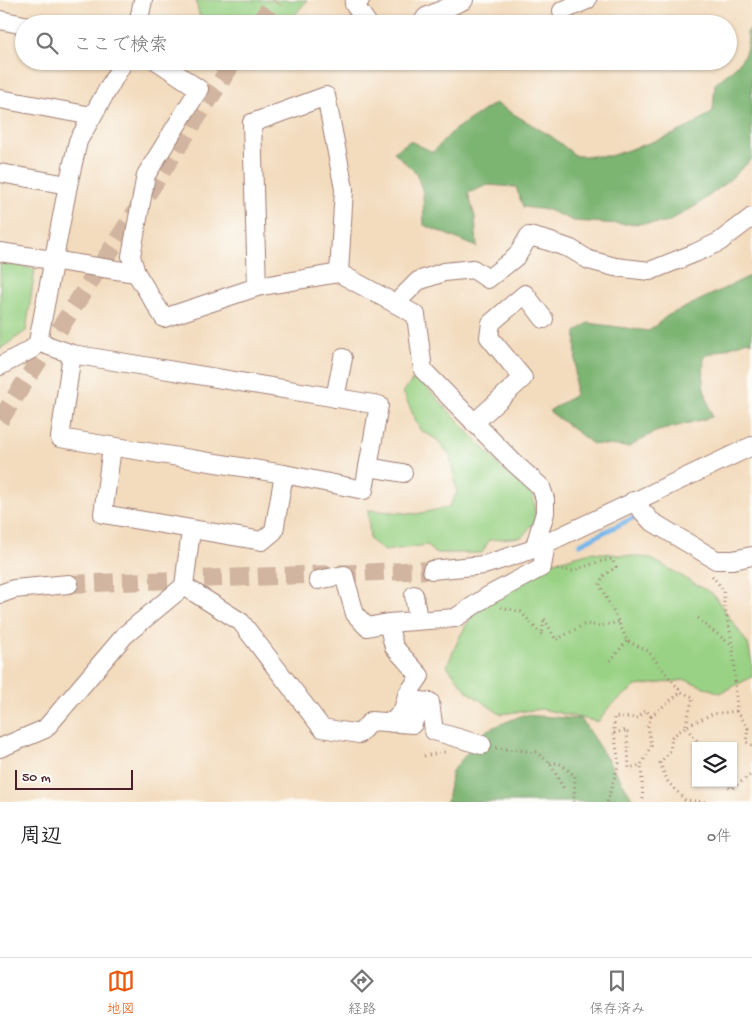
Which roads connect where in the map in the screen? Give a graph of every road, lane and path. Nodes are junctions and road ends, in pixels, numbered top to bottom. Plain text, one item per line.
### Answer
1 (143, 0) edge
2 (360, 0) edge
3 (464, 0) edge
4 (587, 0) edge
5 (562, 11) dead end
6 (140, 15) edge
7 (362, 15) edge
8 (430, 15) edge
9 (0, 20) edge
10 (15, 23) edge
11 (119, 70) edge
12 (170, 70) edge
13 (0, 99) edge
14 (92, 116) junction
15 (0, 173) edge
16 (68, 185) junction
17 (752, 217) edge
18 (0, 252) edge
19 (53, 260) junction
20 (136, 273) junction
21 (339, 274) junction
22 (257, 287) junction
23 (396, 303) junction
24 (544, 318) dead end
25 (38, 342) junction
26 (72, 354) junction
27 (343, 358) dead end
28 (0, 366) edge
29 (335, 398) junction
30 (474, 423) junction
31 (112, 446) junction
32 (752, 446) edge
33 (368, 468) junction
34 (403, 473) dead end
35 (284, 474) junction
36 (633, 501) junction
37 (191, 530) junction
38 (540, 546) junction
39 (704, 546) junction
40 (752, 556) edge
41 (542, 568) junction
42 (432, 570) tunnel mouth
43 (318, 580) dead end
44 (69, 584) tunnel mouth
45 (184, 586) junction
46 (0, 594) edge
47 (414, 595) dead end
48 (499, 607) dead end
49 (698, 618) dead end
50 (418, 620) junction
51 (620, 622) junction
52 (388, 623) junction
53 (627, 641) junction
54 (733, 646) junction
55 (610, 661) dead end
56 (681, 692) junction
57 (737, 711) junction
58 (651, 716) junction
59 (392, 723) junction
60 (685, 727) junction
61 (750, 729) edge
62 (614, 734) junction
63 (698, 742) edge
64 (482, 745) joint
65 (752, 745) edge
66 (0, 748) edge
67 (448, 751) dead end
68 (424, 756) dead end
69 (550, 763) junction
70 (642, 765) junction
71 (752, 774) edge
72 (737, 785) edge
73 (565, 791) dead end
74 (643, 799) dead end
75 (574, 802) edge
76 (607, 802) edge
77 (705, 802) edge

1 - 6 street
2 - 7 street
3 - 8 street
4 - 5 street
9 - 10 street
11 - 14 street
12 - 20 street
13 - 14 street
14 - 16 street
15 - 16 street
16 - 19 street
17 - 23 street
18 - 19 street
19 - 20 street
19 - 25 street
20 - 22 street
21 - 22 street
21 - 22 street
21 - 23 street
23 - 30 street
24 - 30 street
25 - 26 street
25 - 28 street
26 - 29 street
26 - 31 street
27 - 29 street
29 - 33 street
30 - 38 street
31 - 35 street
31 - 37 street
32 - 36 street
33 - 34 street
33 - 35 street
35 - 37 street
36 - 38 street
36 - 39 street
37 - 45 street
38 - 41 street
38 - 42 street
39 - 40 street
39 - 54 path
41 - 50 street
41 - 51 path
43 - 52 street
44 - 46 street
45 - 59 street
45 - 66 street
47 - 50 street
48 - 51 path
49 - 54 path
50 - 52 street
51 - 53 path
52 - 59 street
53 - 55 path
53 - 56 path
54 - 57 path
56 - 58 path
56 - 60 path
57 - 60 path
57 - 61 path
58 - 62 path
58 - 70 path
59 - 64 street
60 - 63 path
60 - 77 path
61 - 65 path
62 - 70 path
62 - 76 path
64 - 69 path
67 - 68 path
69 - 73 path
69 - 75 path
70 - 74 path
71 - 72 path

